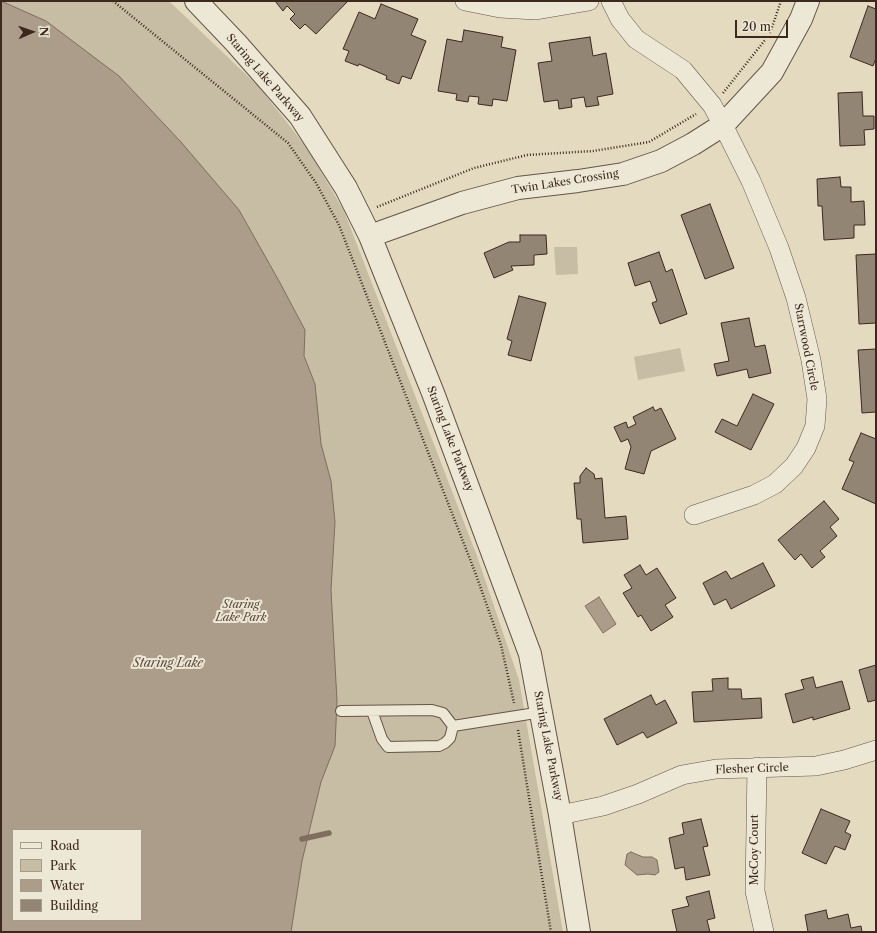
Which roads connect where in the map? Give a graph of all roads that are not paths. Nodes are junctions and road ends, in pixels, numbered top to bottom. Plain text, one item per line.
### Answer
1 (196, 1) edge
2 (465, 1) edge
3 (589, 1) edge
4 (611, 1) edge
5 (808, 1) edge
6 (723, 125) junction
7 (370, 236) junction
8 (694, 515) dead end
9 (341, 711) dead end
10 (372, 711) junction
11 (542, 712) junction
12 (453, 726) junction
13 (876, 750) edge
14 (757, 767) junction
15 (560, 814) junction
16 (579, 932) edge
17 (764, 932) edge

1 - 7 street, Staring Lake Parkway
2 - 3 street
4 - 6 street, Starrwood Circle
5 - 6 street, Twin Lakes Crossing
6 - 7 street, Twin Lakes Crossing
6 - 8 street, Starrwood Circle
7 - 11 street, Staring Lake Parkway
9 - 10 lane
10 - 12 lane
10 - 12 lane
11 - 12 lane
11 - 15 street, Staring Lake Parkway
13 - 14 street, Flesher Circle
14 - 15 street, Flesher Circle
14 - 17 street, McCoy Court
15 - 16 street, Staring Lake Parkway

